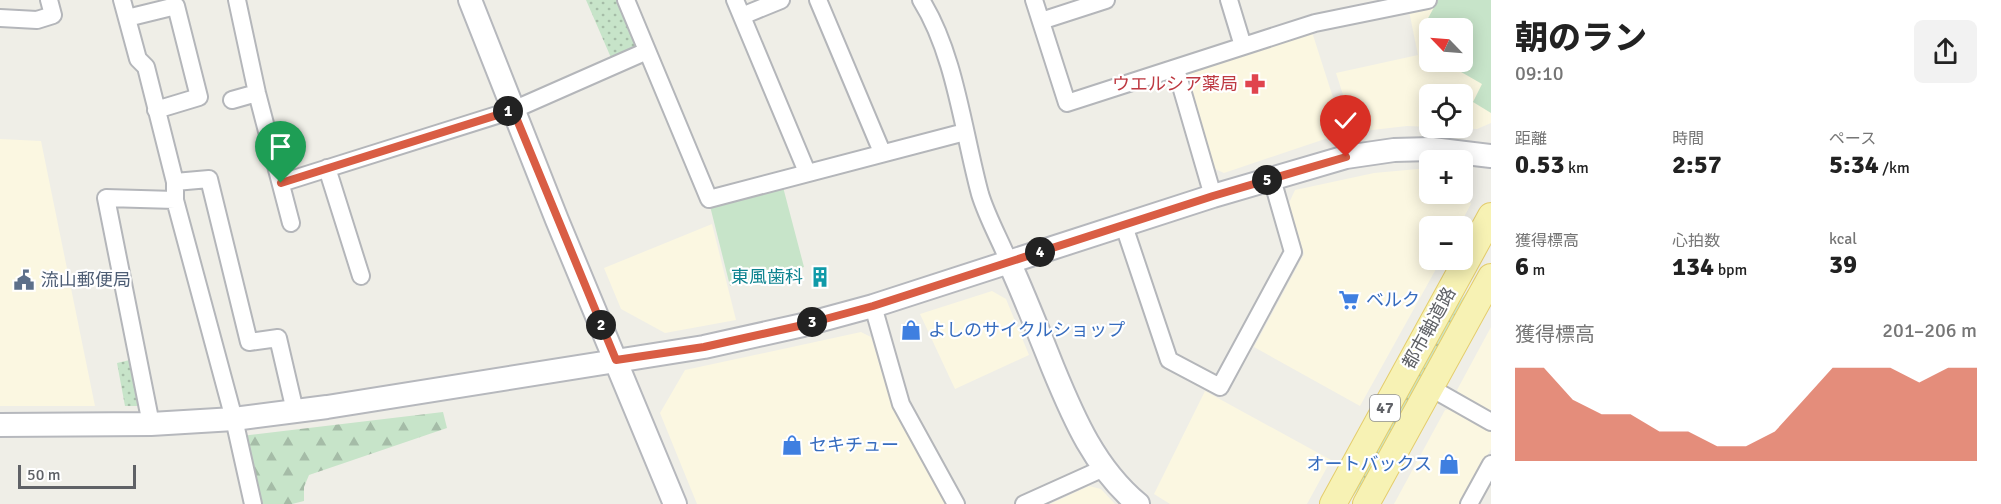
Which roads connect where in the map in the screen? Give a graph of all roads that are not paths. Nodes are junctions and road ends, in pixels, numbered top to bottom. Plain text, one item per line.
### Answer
1 (49, 0) edge
2 (122, 0) edge
3 (237, 0) edge
4 (470, 0) edge
5 (626, 0) edge
6 (781, 0) edge
7 (818, 0) edge
8 (921, 0) edge
9 (1034, 0) edge
10 (1106, 0) edge
11 (1229, 0) edge
12 (1428, 0) edge
13 (739, 8) edge
14 (0, 18) edge
15 (127, 18) junction
16 (1041, 21) junction
17 (1243, 46) junction
18 (647, 51) junction
19 (1176, 69) junction
20 (257, 93) junction
21 (232, 100) dead end
22 (156, 110) junction
23 (513, 110) junction
24 (964, 132) junction
25 (882, 152) junction
26 (1491, 156) edge
27 (327, 168) junction
28 (807, 172) junction
29 (1272, 179) junction
30 (175, 182) junction
31 (281, 183) junction
32 (1213, 196) junction
33 (175, 200) junction
34 (1491, 216) edge
35 (291, 223) dead end
36 (1124, 226) junction
37 (1009, 262) junction
38 (361, 276) dead end
39 (1491, 277) edge
40 (873, 306) junction
41 (616, 360) junction
42 (1431, 388) junction
43 (295, 411) junction
44 (234, 418) junction
45 (1491, 422) edge
46 (151, 424) junction
47 (0, 425) edge
48 (1491, 464) edge
49 (1104, 468) junction
50 (253, 504) edge
51 (675, 504) edge
52 (956, 504) edge
53 (1024, 504) edge
54 (1138, 504) edge
55 (1333, 504) edge
56 (1366, 504) edge
57 (1469, 504) edge

1 - 14 street
2 - 15 street
3 - 20 street
4 - 23 street
5 - 18 street
6 - 13 street
7 - 25 street
8 - 24 street
9 - 16 street
10 - 16 street
11 - 17 street
12 - 17 street
13 - 28 street
15 - 22 street
15 - 22 street
16 - 19 street
17 - 19 street
18 - 23 street
18 - 28 street
19 - 32 street
20 - 21 street
20 - 31 street
22 - 30 street
23 - 27 street
23 - 41 street
24 - 25 street
24 - 37 street
25 - 28 street
26 - 29 street
27 - 31 street
27 - 38 street
29 - 32 street
29 - 36 street
30 - 33 street
30 - 43 street
31 - 35 street
32 - 36 street
33 - 44 street
33 - 46 street
34 - 55 main road, 都市軸道路 / 47
36 - 37 street
37 - 40 street
37 - 49 street
39 - 42 main road, 都市軸道路 / 47
40 - 41 street
40 - 52 street
41 - 43 street
41 - 51 street
42 - 45 street
42 - 56 main road, 都市軸道路 / 47
43 - 44 street
44 - 46 street
44 - 50 street
46 - 47 street
48 - 57 street
49 - 53 street
49 - 54 street

